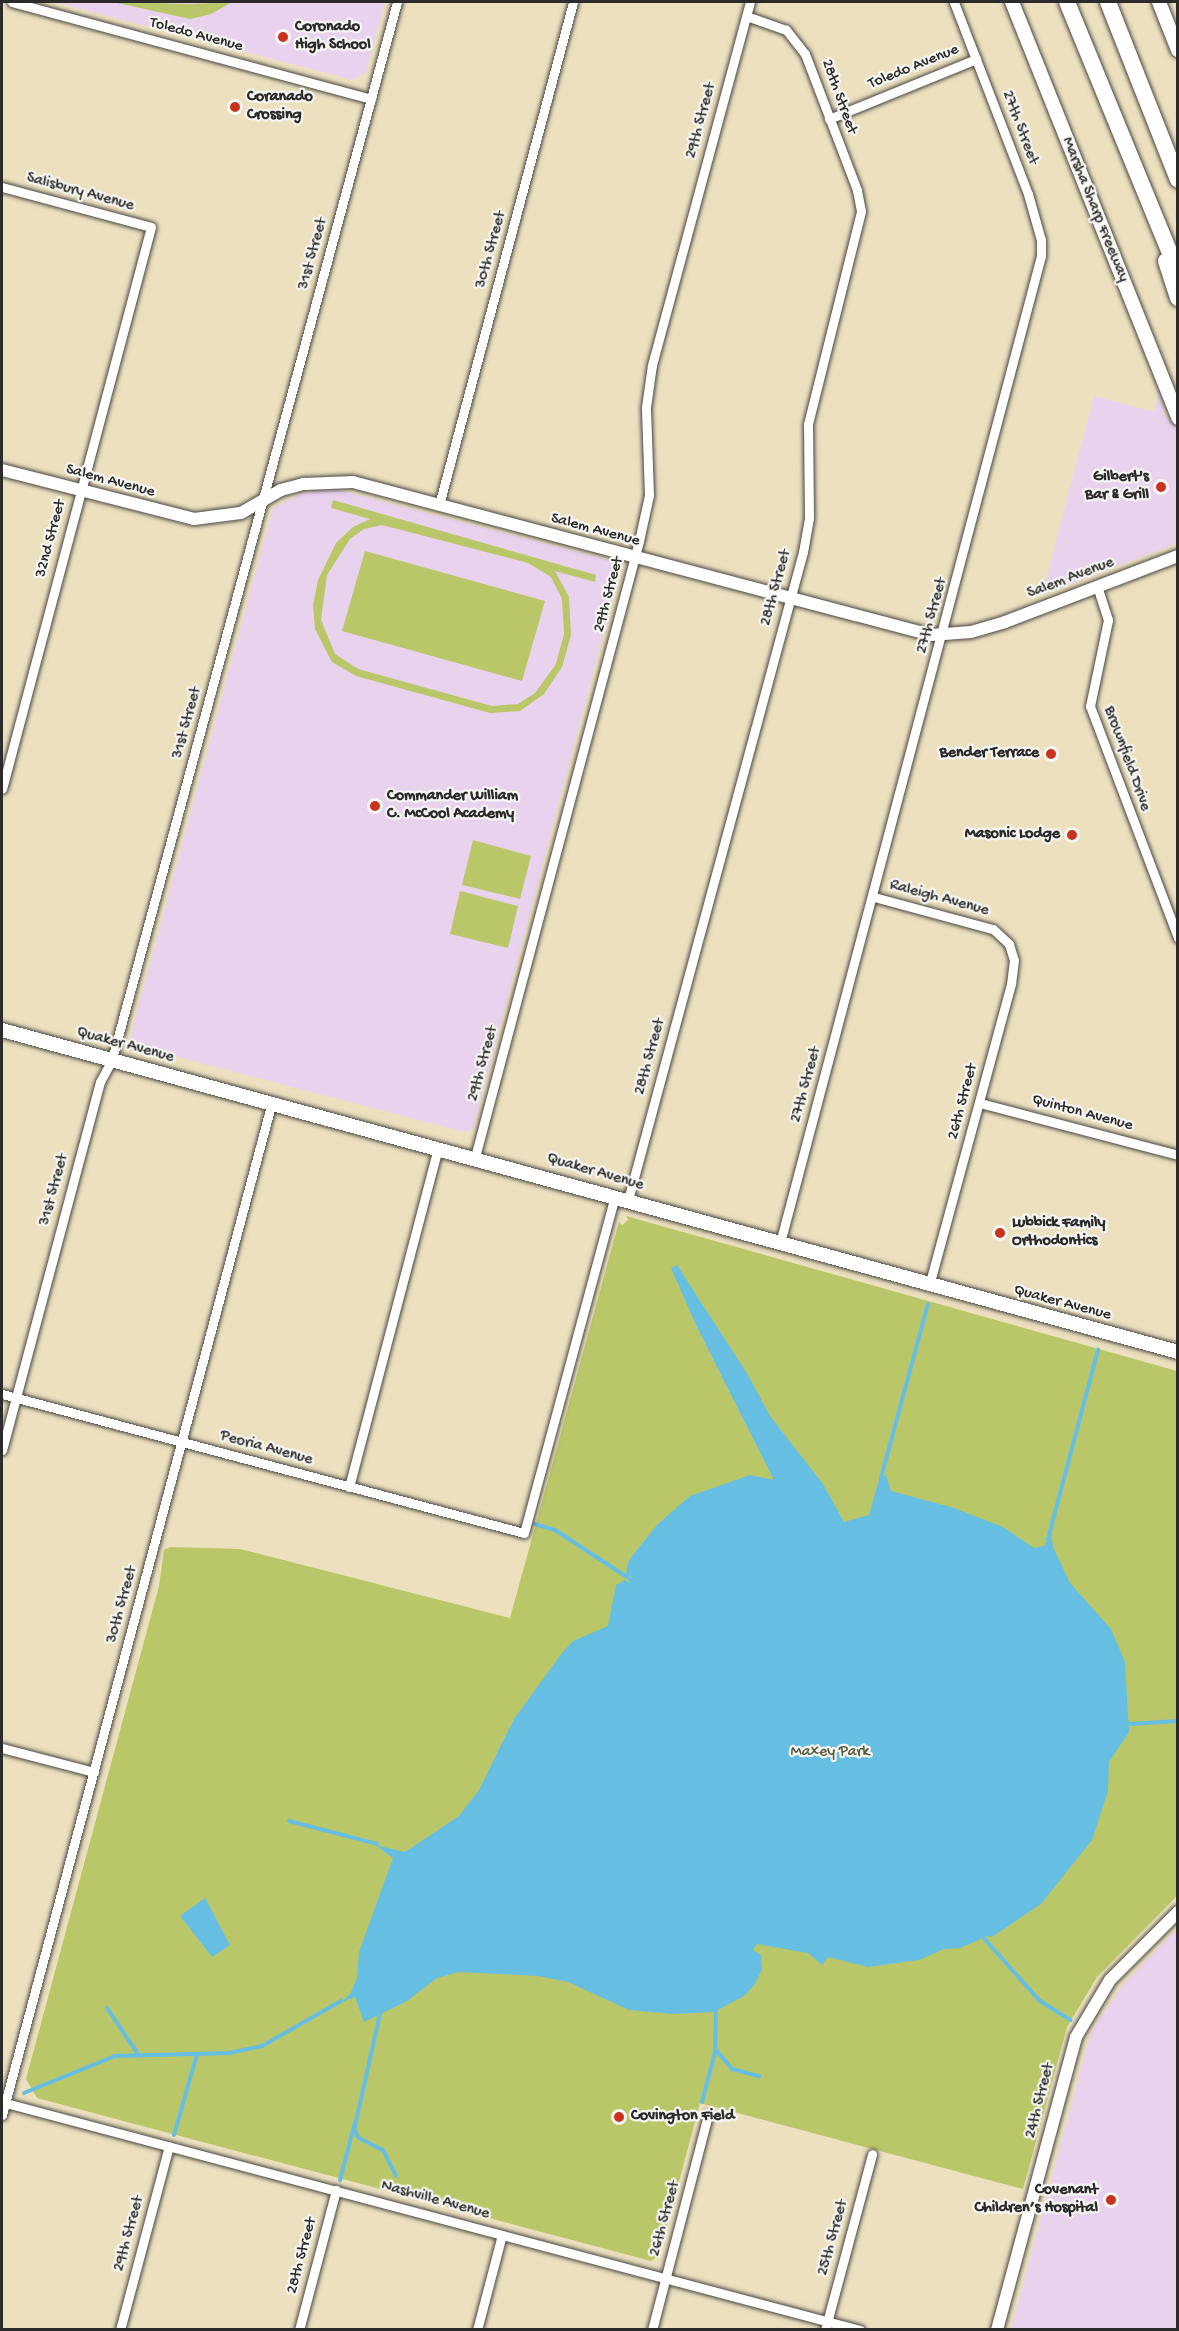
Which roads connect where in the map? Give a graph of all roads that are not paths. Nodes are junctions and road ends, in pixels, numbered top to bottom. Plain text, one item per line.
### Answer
1 (12, 2) edge
2 (397, 2) edge
3 (573, 2) edge
4 (750, 2) edge
5 (954, 2) edge
6 (1012, 2) edge
7 (1066, 2) edge
8 (1108, 2) edge
9 (1159, 2) edge
10 (746, 15) junction
11 (1178, 50) edge
12 (976, 59) junction
13 (371, 99) junction
14 (830, 119) junction
15 (1136, 169) junction
16 (1178, 180) edge
17 (2, 188) edge
18 (151, 227) joint
19 (1178, 272) edge
20 (1178, 298) edge
21 (1178, 418) edge
22 (2, 470) edge
23 (80, 491) junction
24 (264, 498) junction
25 (439, 505) junction
26 (1178, 555) edge
27 (635, 558) junction
28 (1097, 586) junction
29 (790, 599) junction
30 (943, 636) junction
31 (2, 789) edge
32 (874, 897) junction
33 (996, 930) joint
34 (1178, 938) edge
35 (2, 1030) edge
36 (112, 1059) junction
37 (272, 1102) junction
38 (980, 1103) junction
39 (438, 1147) junction
40 (1178, 1155) edge
41 (475, 1157) junction
42 (622, 1198) junction
43 (780, 1243) junction
44 (929, 1286) junction
45 (1178, 1352) edge
46 (2, 1394) edge
47 (15, 1398) junction
48 (182, 1442) junction
49 (2, 1450) edge
50 (349, 1487) junction
51 (524, 1533) joint
52 (2, 1748) edge
53 (94, 1772) junction
54 (1178, 1912) edge
55 (3, 2102) edge
56 (2, 2115) edge
57 (708, 2115) dead end
58 (169, 2146) junction
59 (872, 2154) dead end
60 (336, 2190) junction
61 (502, 2235) junction
62 (666, 2278) junction
63 (826, 2325) edge
64 (120, 2330) edge
65 (299, 2330) edge
66 (477, 2330) edge
67 (652, 2330) edge
68 (860, 2330) edge
69 (998, 2330) edge

1 - 13 street, Toledo Avenue
2 - 13 street, 31st Street
3 - 25 street, 30th Street
4 - 10 street, 29th Street
5 - 12 street, 27th Street
6 - 21 main road, Marsha Sharp Freeway
7 - 15 highway
8 - 16 highway
9 - 11 main road
10 - 14 street, 28th Street
10 - 27 street, 29th Street
12 - 14 street, Toledo Avenue
12 - 30 street, 27th Street
13 - 24 street, 31st Street
14 - 29 street, 28th Street
15 - 19 highway
15 - 20 highway
17 - 18 street, Salisbury Avenue
18 - 23 street, 32nd Street
22 - 23 street, Salem Avenue
23 - 24 street, Salem Avenue
23 - 31 street, 32nd Street
24 - 25 street, Salem Avenue
24 - 36 street, 31st Street
25 - 27 street, Salem Avenue
26 - 28 street, Salem Avenue
27 - 29 street, Salem Avenue
27 - 41 street, 29th Street
28 - 30 street, Salem Avenue
28 - 34 street, Brownfield Drive
29 - 30 street, Salem Avenue
29 - 42 street, 28th Street
30 - 32 street, 27th Street
32 - 33 street, Raleigh Avenue
32 - 43 street, 27th Street
33 - 38 street, 26th Street
35 - 36 main road, Quaker Avenue
36 - 37 main road, Quaker Avenue
36 - 47 street, 31st Street
37 - 39 main road, Quaker Avenue
37 - 48 street, 30th Street
38 - 40 street, Quinton Avenue
38 - 44 street, 26th Street
39 - 41 main road, Quaker Avenue
39 - 50 street
41 - 42 main road, Quaker Avenue
42 - 43 main road, Quaker Avenue
42 - 51 street, 28th Street
43 - 44 main road, Quaker Avenue
44 - 45 main road, Quaker Avenue
46 - 47 street, Peoria Avenue
47 - 48 street, Peoria Avenue
47 - 49 street, 31st Street
48 - 50 street, Peoria Avenue
48 - 53 street, 30th Street
50 - 51 street, Peoria Avenue
52 - 53 street
53 - 55 street, 30th Street
54 - 69 street, 24th Street
55 - 56 street, 30th Street
55 - 58 street, Nashville Avenue
57 - 62 street, 26th Street
58 - 60 street, Nashville Avenue
58 - 64 street, 29th Street
59 - 63 street, 25th Street
60 - 61 street, Nashville Avenue
60 - 65 street, 28th Street
61 - 62 street, Nashville Avenue
61 - 66 street
62 - 63 street, Nashville Avenue
62 - 67 street, 26th Street
63 - 68 street, Nashville Avenue

